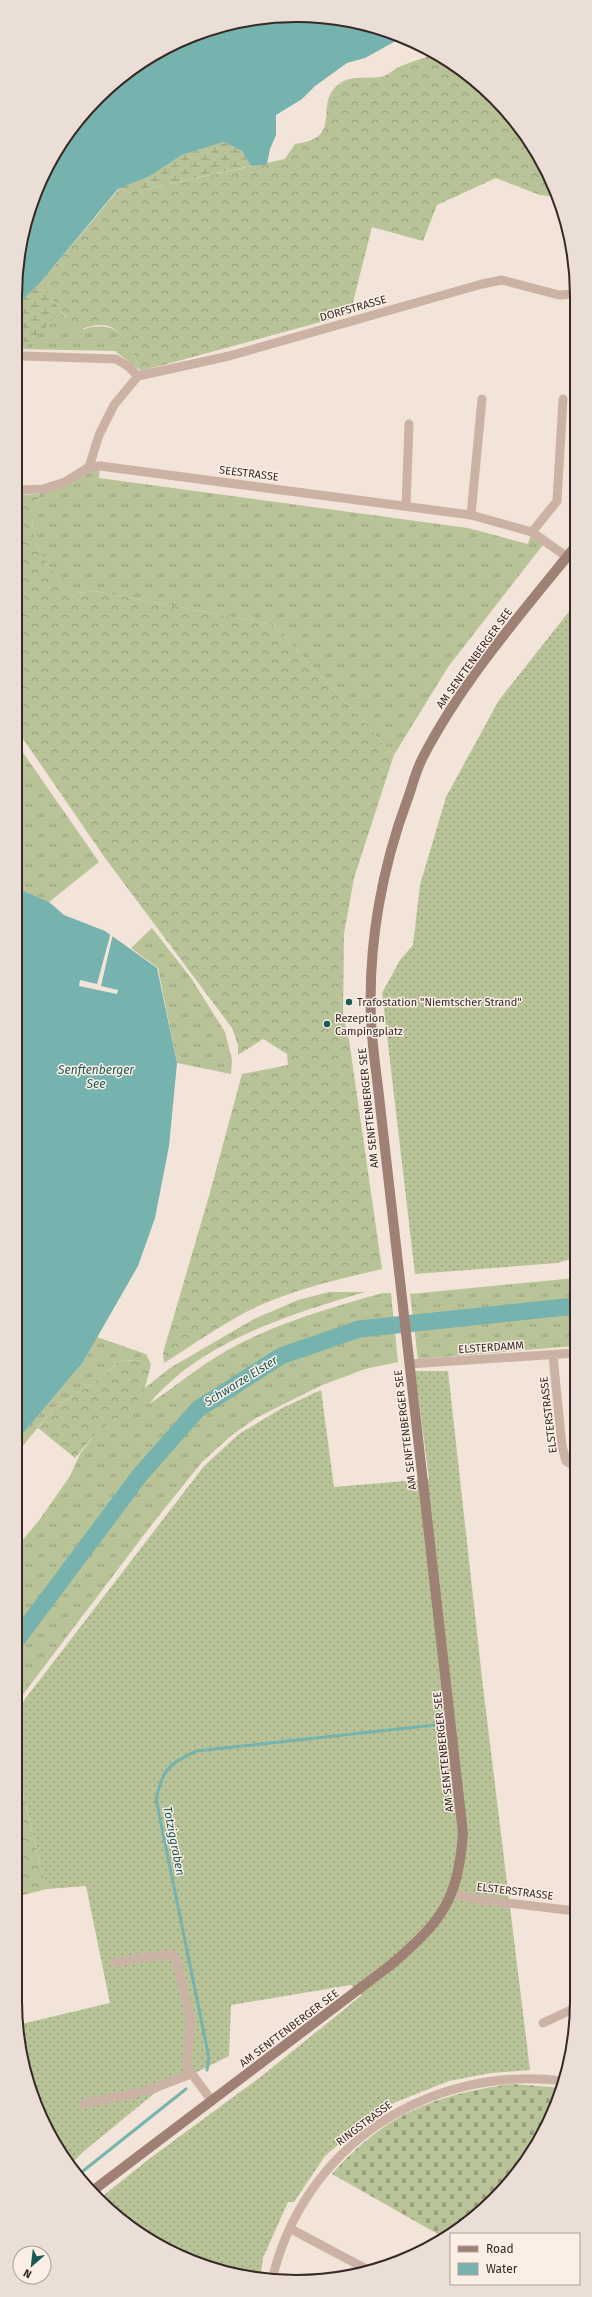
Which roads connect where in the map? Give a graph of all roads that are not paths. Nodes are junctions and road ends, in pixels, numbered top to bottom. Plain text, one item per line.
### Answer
1 (570, 295) edge
2 (23, 356) dead end
3 (138, 376) junction
4 (482, 399) dead end
5 (563, 399) dead end
6 (409, 424) dead end
7 (88, 467) junction
8 (22, 490) edge
9 (406, 506) junction
10 (471, 515) junction
11 (532, 532) junction
12 (570, 553) edge
13 (567, 557) junction
14 (570, 1354) edge
15 (553, 1356) junction
16 (409, 1364) junction
17 (570, 1463) edge
18 (452, 1894) junction
19 (570, 1910) edge
20 (115, 1962) dead end
21 (569, 2011) edge
22 (543, 2023) dead end
23 (191, 2074) junction
24 (558, 2080) edge
25 (212, 2101) junction
26 (83, 2104) dead end
27 (96, 2188) edge
28 (291, 2229) junction
29 (362, 2267) edge
30 (274, 2274) edge

1 - 3 street, DORFSTRASSE
2 - 3 street
3 - 7 street
4 - 10 street
5 - 11 street
6 - 9 street
7 - 8 street
7 - 9 street, SEESTRASSE
9 - 10 street, SEESTRASSE
10 - 11 street, SEESTRASSE
11 - 13 street, SEESTRASSE
12 - 13 street, AM SENFTENBERGER SEE
13 - 16 street, AM SENFTENBERGER SEE
14 - 15 street, ELSTERDAMM
15 - 16 street, ELSTERDAMM
15 - 17 street, ELSTERSTRASSE
16 - 18 street, AM SENFTENBERGER SEE
18 - 19 street, ELSTERSTRASSE
18 - 25 street, AM SENFTENBERGER SEE
20 - 23 street
21 - 22 street
23 - 25 street
23 - 26 street
24 - 28 street, RINGSTRASSE
25 - 27 street, AM SENFTENBERGER SEE
28 - 29 street
28 - 30 street, RINGSTRASSE

